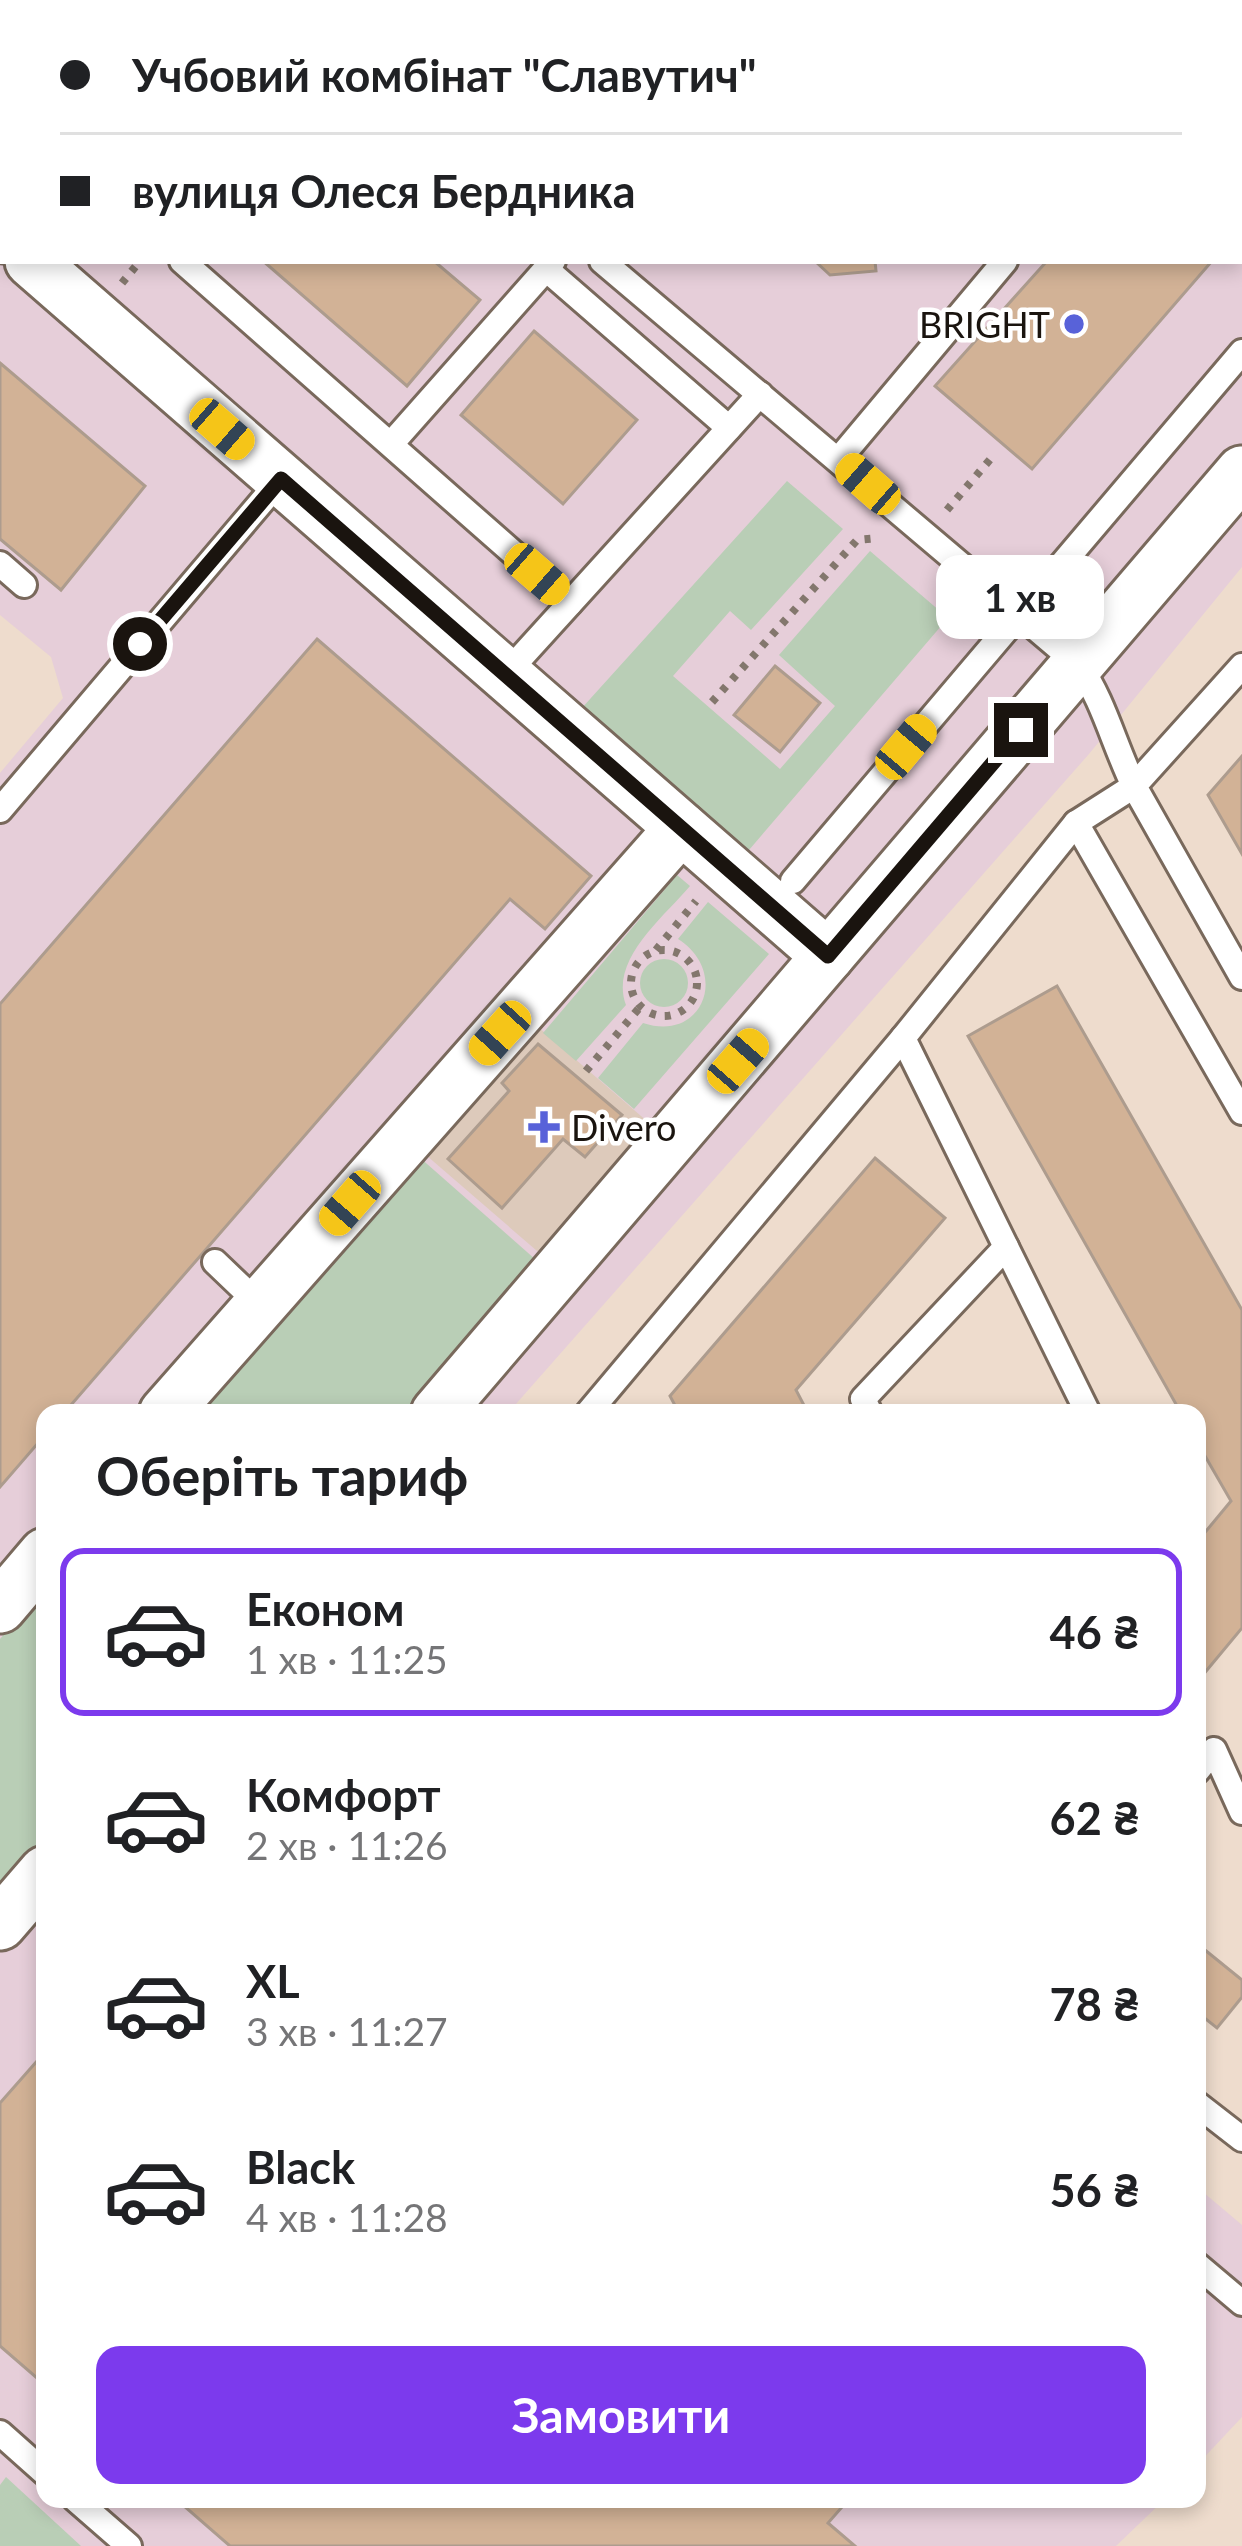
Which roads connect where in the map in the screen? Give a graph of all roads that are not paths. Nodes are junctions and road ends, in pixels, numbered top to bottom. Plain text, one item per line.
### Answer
1 (34, 264) edge
2 (185, 264) edge
3 (606, 264) edge
4 (1002, 264) edge
5 (550, 265) edge
6 (1242, 352) edge
7 (760, 394) junction
8 (729, 428) junction
9 (391, 444) junction
10 (839, 459) junction
11 (1242, 472) edge
12 (281, 479) junction
13 (0, 564) edge
14 (24, 585) dead end
15 (570, 603) junction
16 (1019, 613) junction
17 (1078, 664) junction
18 (1242, 666) edge
19 (505, 675) junction
20 (1134, 786) junction
21 (0, 809) edge
22 (1076, 823) junction
23 (681, 828) junction
24 (794, 880) dead end
25 (828, 956) junction
26 (1242, 976) edge
27 (903, 1038) junction
28 (1242, 1112) edge
29 (1006, 1247) junction
30 (215, 1262) dead end
31 (260, 1305) junction
32 (173, 1404) edge
33 (445, 1404) edge
34 (596, 1404) edge
35 (866, 1404) edge
36 (1084, 1404) edge
37 (36, 1563) edge
38 (3, 1596) edge
39 (1206, 1760) edge
40 (1242, 1812) edge
41 (36, 1882) edge
42 (0, 1924) edge
43 (1206, 2111) edge
44 (1242, 2139) edge
45 (1206, 2272) edge
46 (1242, 2303) edge
47 (0, 2434) edge
48 (36, 2465) edge
49 (85, 2508) edge
50 (128, 2546) edge

1 - 12 street
2 - 9 lane
3 - 7 lane
4 - 10 lane
5 - 8 lane
5 - 9 lane
6 - 16 lane
7 - 8 lane
7 - 10 lane
8 - 15 lane
9 - 15 lane
10 - 16 lane
11 - 17 street
12 - 19 street
12 - 21 lane
13 - 14 lane
15 - 19 lane
16 - 17 lane
16 - 24 lane
17 - 20 lane
17 - 25 street
18 - 20 lane
19 - 23 street
20 - 22 lane
20 - 26 lane
22 - 27 lane
22 - 28 lane
23 - 25 street
23 - 31 street
25 - 33 street
27 - 29 lane
27 - 34 lane
29 - 35 lane
29 - 36 lane
30 - 31 lane
31 - 32 street
37 - 38 street
39 - 40 lane
41 - 42 street
43 - 44 lane
45 - 46 lane
47 - 48 lane
49 - 50 lane

